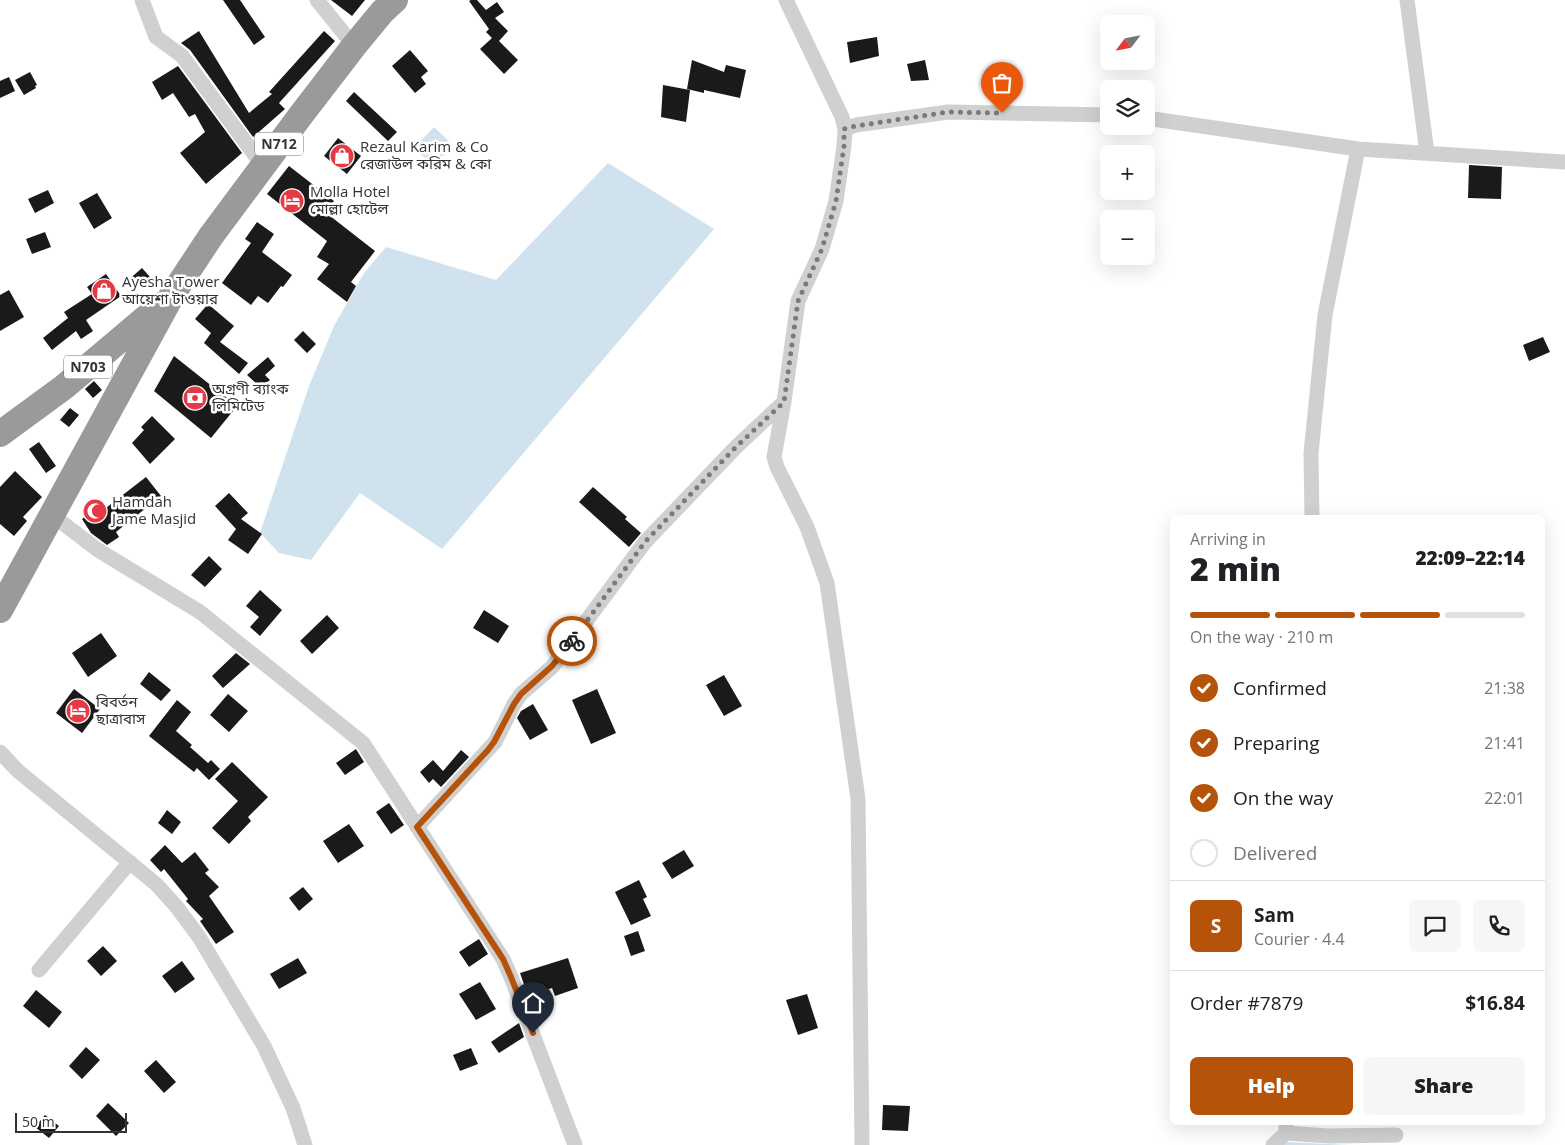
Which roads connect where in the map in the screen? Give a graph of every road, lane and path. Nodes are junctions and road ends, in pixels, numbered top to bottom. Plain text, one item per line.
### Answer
1 (142, 0) edge
2 (317, 0) edge
3 (395, 0) edge
4 (786, 0) edge
5 (1407, 0) edge
6 (354, 46) junction
7 (1100, 115) edge
8 (1155, 119) edge
9 (844, 129) junction
10 (1358, 149) junction
11 (1428, 153) junction
12 (1565, 162) edge
13 (263, 166) junction
14 (172, 295) junction
15 (784, 402) junction
16 (0, 434) edge
17 (52, 515) junction
18 (1312, 515) edge
19 (0, 610) edge
20 (0, 752) edge
21 (417, 827) junction
22 (130, 862) junction
23 (39, 970) dead end
24 (1286, 1128) edge
25 (1396, 1135) dead end
26 (305, 1145) edge
27 (575, 1145) edge
28 (862, 1145) edge
29 (1273, 1145) edge

1 - 13 street
2 - 6 street
3 - 6 highway, N712
4 - 9 street
5 - 11 street
6 - 13 highway, N712
7 - 9 street
8 - 10 street
9 - 15 street
10 - 11 street
10 - 18 street
11 - 12 street
13 - 14 highway, N712
14 - 16 highway, N703
14 - 17 highway, N712
15 - 21 street
15 - 28 street
17 - 19 highway, N712
17 - 21 street
20 - 22 street
21 - 27 street
22 - 23 street
22 - 26 street
24 - 25 street
24 - 29 street

